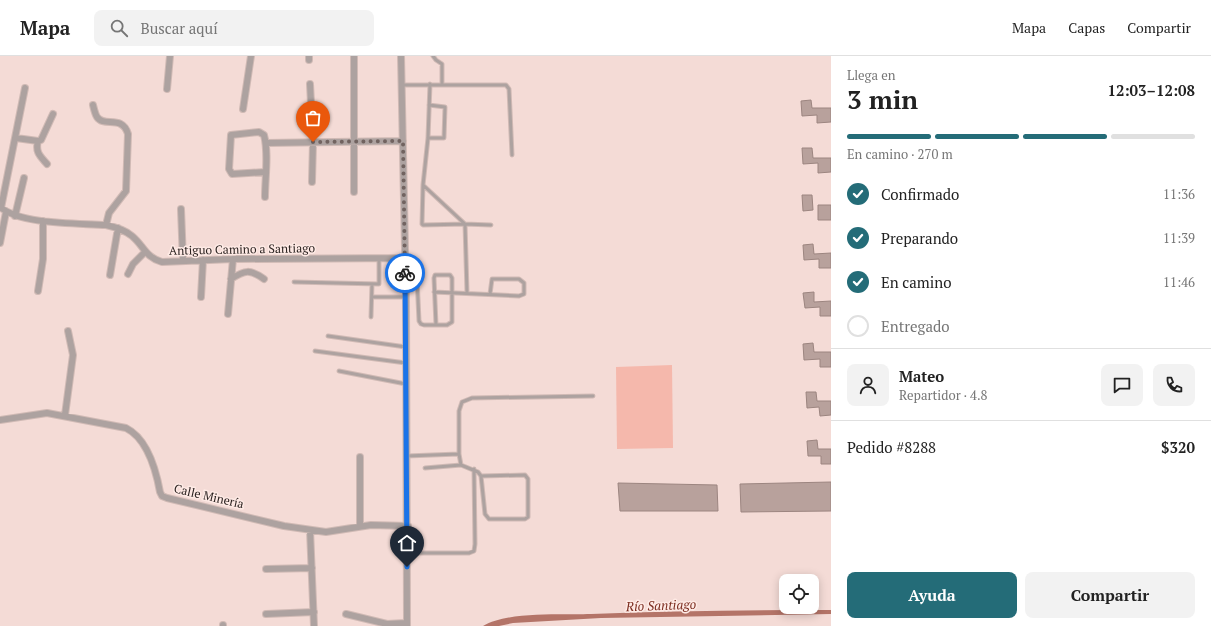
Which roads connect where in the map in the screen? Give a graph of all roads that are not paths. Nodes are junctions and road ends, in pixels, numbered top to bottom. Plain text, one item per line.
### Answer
1 (170, 56) edge
2 (251, 56) edge
3 (354, 56) edge
4 (401, 56) edge
5 (433, 56) edge
6 (310, 84) dead end
7 (430, 84) junction
8 (442, 84) junction
9 (402, 85) junction
10 (25, 88) dead end
11 (167, 89) dead end
12 (93, 105) dead end
13 (429, 106) junction
14 (243, 109) dead end
15 (54, 114) dead end
16 (16, 138) junction
17 (428, 138) junction
18 (354, 141) junction
19 (403, 141) junction
20 (38, 142) junction
21 (266, 142) junction
22 (313, 142) junction
23 (512, 155) dead end
24 (46, 164) dead end
25 (266, 172) junction
26 (24, 178) dead end
27 (312, 182) dead end
28 (423, 185) junction
29 (354, 192) dead end
30 (265, 197) dead end
31 (3, 209) edge
32 (181, 209) dead end
33 (15, 216) junction
34 (43, 221) junction
35 (465, 224) junction
36 (106, 225) junction
37 (491, 225) dead end
38 (118, 228) junction
39 (0, 243) edge
40 (145, 252) junction
41 (404, 258) junction
42 (233, 259) junction
43 (379, 259) junction
44 (202, 260) junction
45 (183, 261) junction
46 (128, 274) dead end
47 (110, 275) dead end
48 (405, 277) junction
49 (231, 279) junction
50 (264, 279) dead end
51 (294, 282) dead end
52 (372, 284) junction
53 (38, 291) dead end
54 (434, 292) junction
55 (452, 292) junction
56 (467, 292) junction
57 (490, 294) junction
58 (201, 297) dead end
59 (372, 297) junction
60 (406, 297) junction
61 (228, 314) dead end
62 (371, 317) dead end
63 (436, 325) junction
64 (68, 331) dead end
65 (328, 336) dead end
66 (406, 347) junction
67 (315, 351) dead end
68 (406, 363) junction
69 (339, 371) dead end
70 (406, 384) junction
71 (593, 396) dead end
72 (65, 415) junction
73 (0, 420) edge
74 (459, 454) junction
75 (406, 456) junction
76 (360, 457) dead end
77 (461, 465) junction
78 (425, 468) dead end
79 (474, 469) junction
80 (482, 476) junction
81 (360, 526) junction
82 (408, 526) junction
83 (310, 530) junction
84 (407, 553) junction
85 (312, 568) junction
86 (266, 569) dead end
87 (314, 612) junction
88 (266, 614) dead end
89 (346, 614) dead end
90 (407, 625) edge
91 (314, 626) edge

1 - 11 street
2 - 14 street
3 - 18 street
4 - 9 street
5 - 8 lane
6 - 22 street
7 - 8 lane
7 - 9 lane
7 - 13 lane
8 - 23 lane
9 - 19 street
10 - 16 street
12 - 36 street
13 - 17 lane
13 - 17 lane
15 - 20 street
16 - 20 street
16 - 31 street
17 - 28 lane
18 - 19 street
18 - 22 street
18 - 29 street
19 - 41 street
20 - 24 street
21 - 22 street
21 - 25 street
21 - 25 street
22 - 27 street
25 - 30 street
26 - 33 street
28 - 35 lane
28 - 35 lane
31 - 33 street, Antiguo Camino a Santiago
31 - 39 street
32 - 45 street
33 - 34 street, Antiguo Camino a Santiago
34 - 36 street, Antiguo Camino a Santiago
34 - 53 street
35 - 37 lane
35 - 56 lane
36 - 38 street, Antiguo Camino a Santiago
38 - 40 street, Antiguo Camino a Santiago
38 - 47 street
40 - 45 street, Antiguo Camino a Santiago
40 - 46 street
41 - 43 street, Antiguo Camino a Santiago
41 - 48 street
42 - 43 street, Antiguo Camino a Santiago
42 - 44 street, Antiguo Camino a Santiago
42 - 49 street
43 - 52 lane
44 - 45 street, Antiguo Camino a Santiago
44 - 58 street
48 - 60 street
48 - 63 lane
49 - 50 street
49 - 61 street
51 - 52 lane
52 - 59 lane
54 - 55 lane
54 - 55 lane
54 - 63 lane
55 - 56 lane
55 - 63 lane
56 - 57 lane
57 - 57 lane
59 - 60 lane
59 - 62 lane
60 - 66 street
64 - 72 street
65 - 66 lane
66 - 68 street
67 - 68 lane
68 - 70 street
69 - 70 lane
70 - 75 street
71 - 74 lane
72 - 73 street, Calle Minería
72 - 83 street, Calle Minería
74 - 75 lane
74 - 77 lane
75 - 82 street
76 - 81 street
77 - 78 lane
77 - 79 lane
79 - 80 lane
79 - 84 lane
80 - 80 lane
81 - 82 street, Calle Minería
81 - 83 street, Calle Minería
82 - 84 street
83 - 85 street
84 - 90 street
85 - 86 street
85 - 87 street
87 - 88 street
87 - 91 street
89 - 90 street

